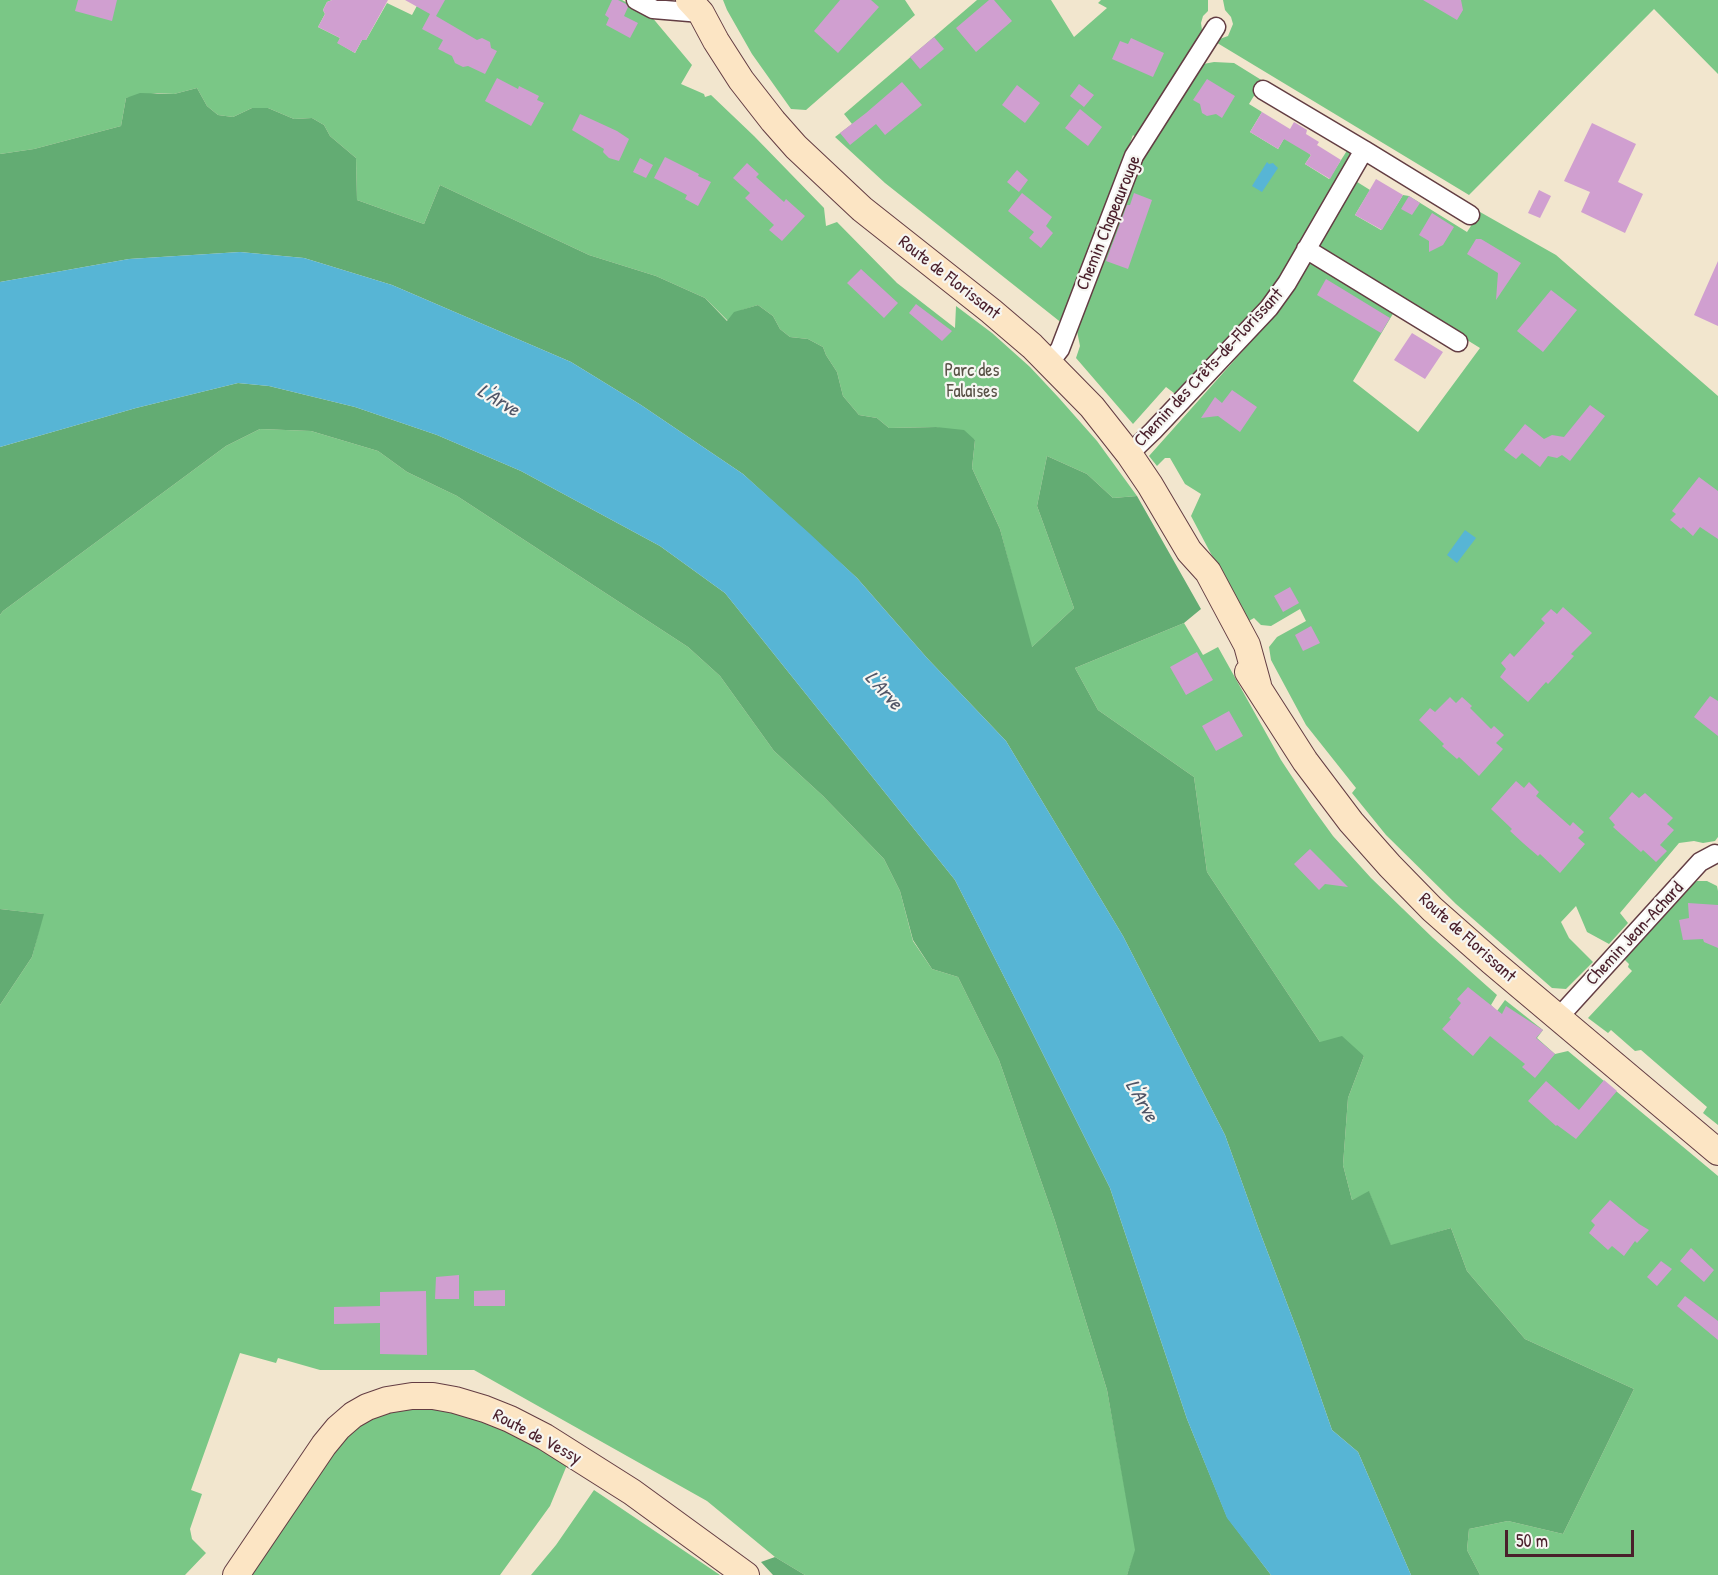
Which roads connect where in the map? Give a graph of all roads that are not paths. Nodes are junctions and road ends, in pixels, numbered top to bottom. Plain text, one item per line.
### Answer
1 (636, 0) edge
2 (696, 4) edge
3 (1216, 27) dead end
4 (1263, 90) dead end
5 (1364, 150) junction
6 (1470, 215) dead end
7 (1306, 249) junction
8 (1458, 342) dead end
9 (1050, 362) junction
10 (1129, 454) junction
11 (1715, 854) dead end
12 (1558, 1018) junction
13 (1718, 1152) edge
14 (236, 1575) edge
15 (746, 1575) edge

1 - 2 street
2 - 9 main road, Route de Florissant
3 - 9 street, Chemin Chapeaurouge
4 - 5 street
5 - 6 street
5 - 7 street, Chemin des Crêts-de-Florissant
7 - 8 street
7 - 10 street, Chemin des Crêts-de-Florissant
9 - 10 main road, Route de Florissant
10 - 12 main road, Route de Florissant
11 - 12 street, Chemin Jean-Achard
12 - 13 main road, Route de Florissant
14 - 15 main road, Route de Vessy

